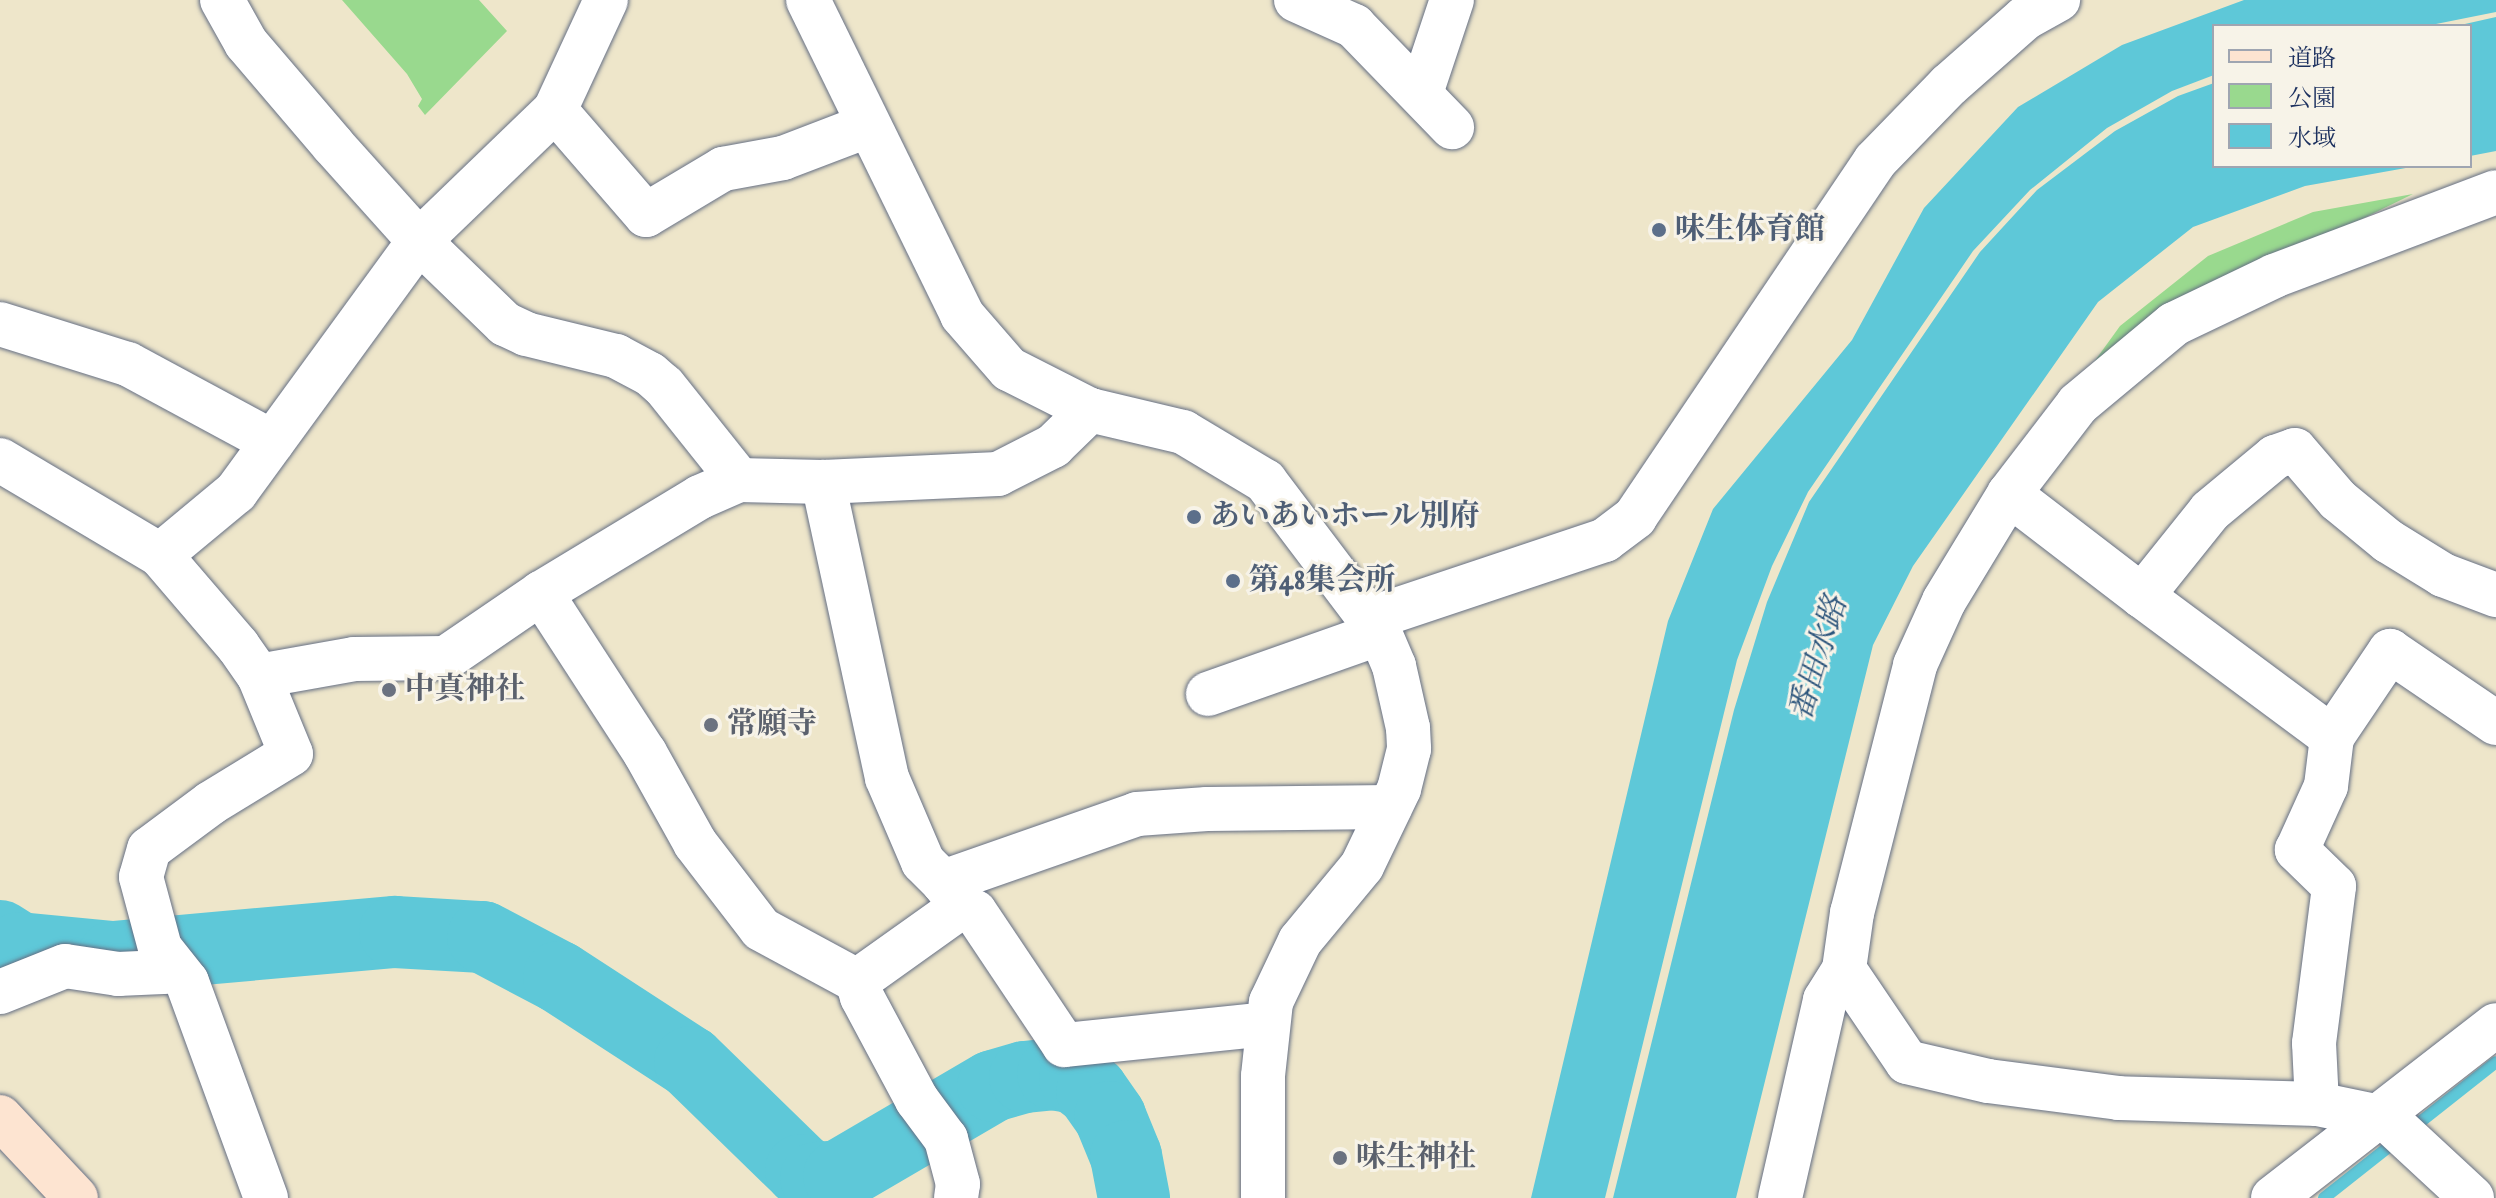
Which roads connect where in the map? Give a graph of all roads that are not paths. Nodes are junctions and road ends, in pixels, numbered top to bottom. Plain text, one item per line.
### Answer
1 (222, 0) edge
2 (606, 0) edge
3 (808, 0) edge
4 (1296, 0) edge
5 (1452, 0) edge
6 (2058, 0) edge
7 (1421, 93) junction
8 (555, 110) junction
9 (867, 126) junction
10 (1452, 127) dead end
11 (2496, 192) edge
12 (419, 241) junction
13 (0, 324) edge
14 (1090, 410) junction
15 (272, 442) junction
16 (0, 460) edge
17 (739, 480) junction
18 (823, 482) junction
19 (2009, 494) junction
20 (160, 555) junction
21 (541, 593) junction
22 (2496, 595) edge
23 (2142, 596) junction
24 (1374, 626) junction
25 (259, 676) junction
26 (1208, 694) dead end
27 (2496, 723) edge
28 (2332, 737) junction
29 (1390, 807) junction
30 (953, 894) junction
31 (169, 960) junction
32 (1844, 969) junction
33 (857, 981) junction
34 (0, 992) edge
35 (1266, 1024) junction
36 (2496, 1025) edge
37 (2317, 1104) junction
38 (0, 1117) edge
39 (2395, 1128) junction
40 (76, 1198) edge
41 (266, 1198) edge
42 (956, 1198) edge
43 (1263, 1198) edge
44 (1780, 1198) edge
45 (2273, 1198) edge
46 (2472, 1198) edge

1 - 12 street
2 - 8 street
3 - 9 street
4 - 7 street
5 - 7 street
6 - 24 street
7 - 10 street
8 - 9 street
8 - 12 street
9 - 14 street
11 - 19 street
12 - 15 street
12 - 17 street
13 - 15 street
14 - 18 street
14 - 24 street
15 - 20 street
16 - 20 street
17 - 18 street
17 - 21 street
18 - 30 street
19 - 23 street
19 - 32 street
20 - 25 street
21 - 25 street
21 - 33 street
22 - 23 street
23 - 28 street
24 - 26 street
24 - 29 street
25 - 31 street
27 - 28 street
28 - 37 street
29 - 30 street
29 - 35 street
30 - 33 street
30 - 35 street
31 - 34 street
31 - 41 street
32 - 37 street
32 - 44 street
33 - 42 street
35 - 43 street
36 - 39 street
37 - 39 street
38 - 40 main road
39 - 45 street
39 - 46 street

